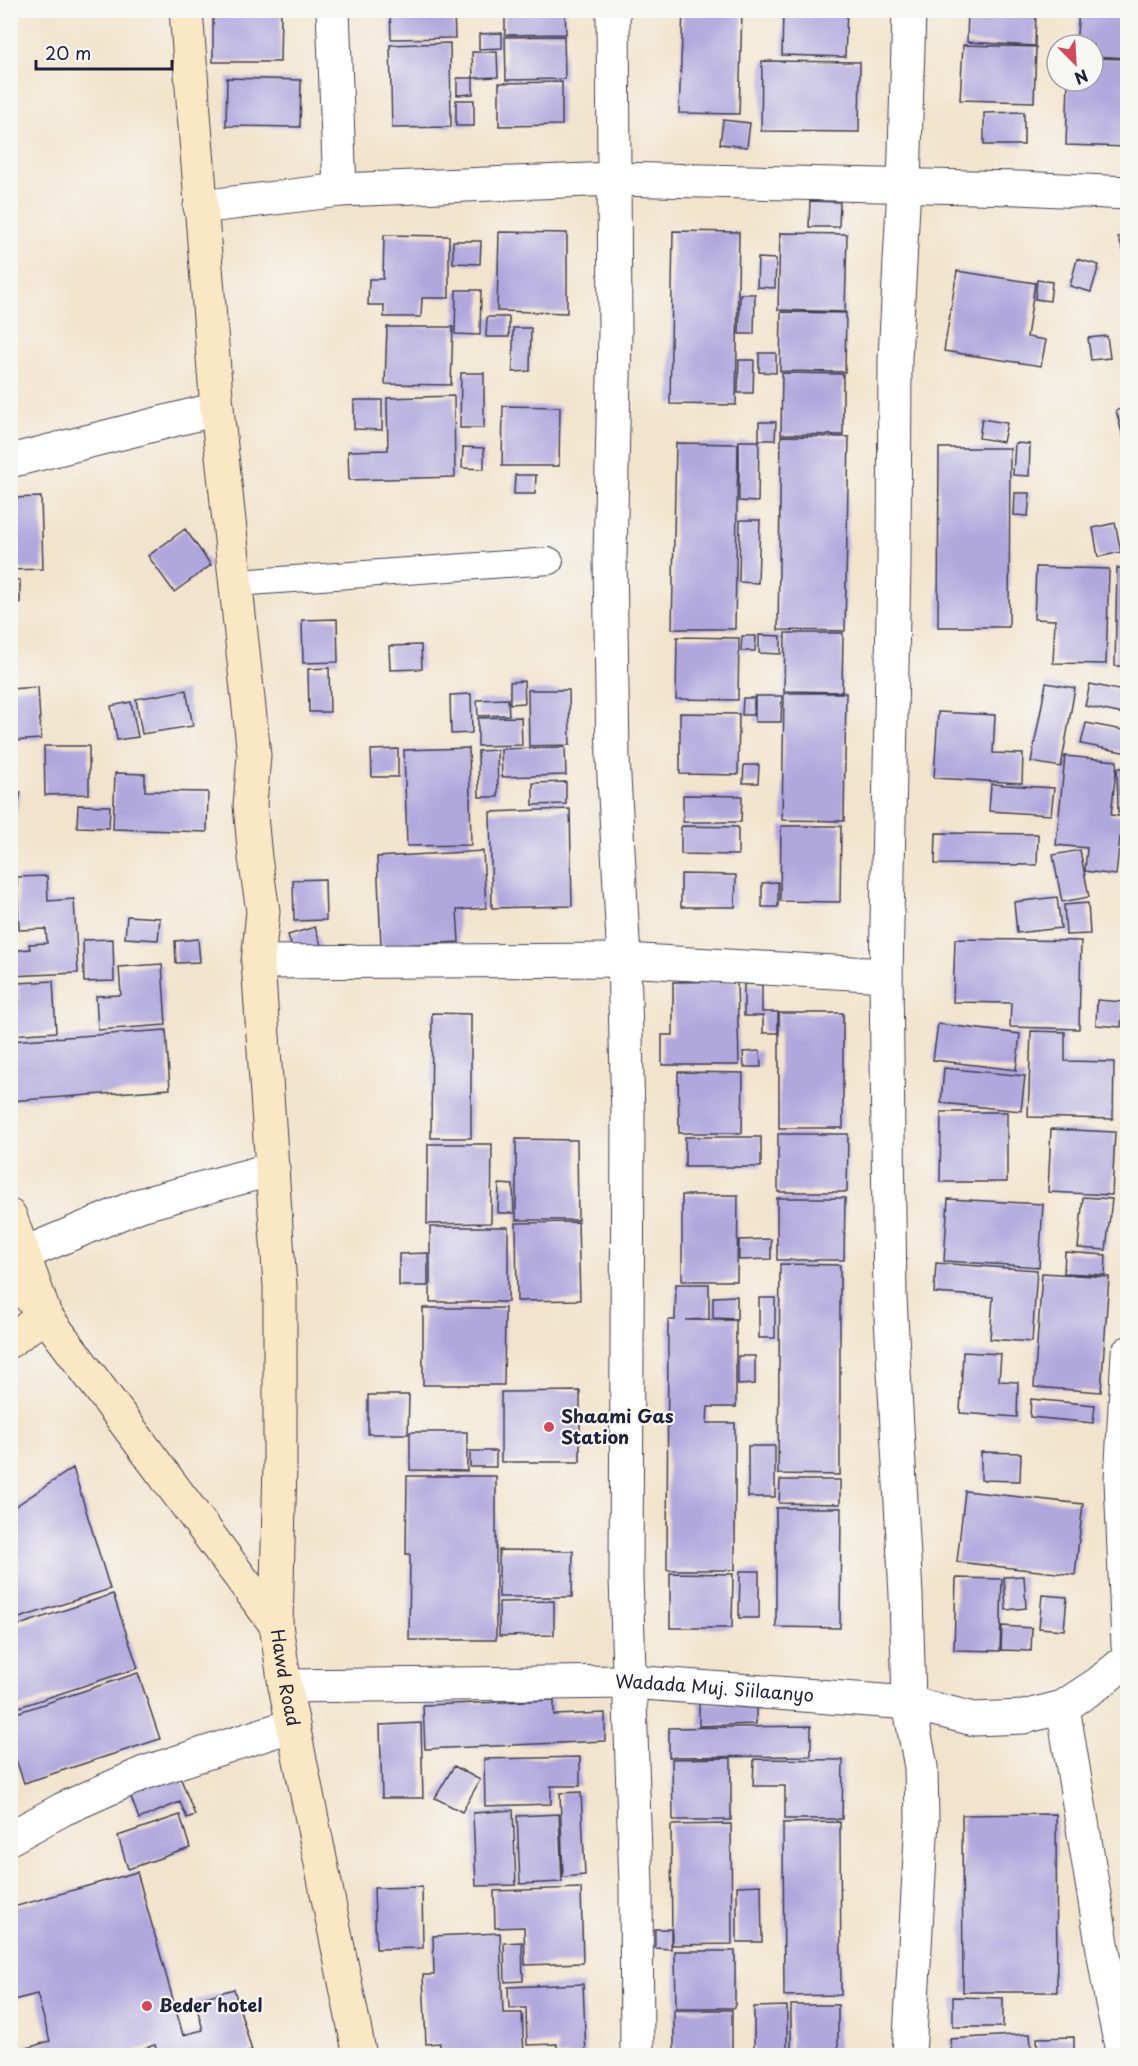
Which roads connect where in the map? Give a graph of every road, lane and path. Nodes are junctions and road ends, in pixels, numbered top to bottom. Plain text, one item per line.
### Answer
1 (186, 10) edge
2 (333, 10) edge
3 (613, 10) edge
4 (909, 10) edge
5 (613, 179) junction
6 (904, 186) junction
7 (340, 190) junction
8 (1128, 193) edge
9 (200, 207) junction
10 (217, 409) junction
11 (10, 461) edge
12 (550, 561) dead end
13 (237, 583) junction
14 (624, 960) junction
15 (258, 962) junction
16 (886, 975) junction
17 (273, 1169) junction
18 (10, 1216) edge
19 (17, 1264) edge
20 (45, 1315) junction
21 (10, 1341) edge
22 (1128, 1353) edge
23 (276, 1625) junction
24 (1128, 1644) edge
25 (1128, 1659) edge
26 (631, 1682) junction
27 (285, 1686) junction
28 (909, 1703) junction
29 (1063, 1707) junction
30 (293, 1725) junction
31 (10, 1838) edge
32 (1119, 1996) edge
33 (360, 2055) edge
34 (638, 2055) edge
35 (909, 2055) edge
36 (1123, 2055) edge

1 - 9 street
2 - 7 street
3 - 5 street
4 - 6 street
5 - 6 street
5 - 7 street
5 - 14 street
6 - 8 street
6 - 16 street
7 - 9 street
9 - 10 street
10 - 11 street
10 - 13 street
12 - 13 lane
13 - 15 street
14 - 15 street
14 - 16 street
14 - 26 street
15 - 17 street
16 - 28 street
17 - 19 street
17 - 23 street
18 - 19 street, Hawd Road
19 - 20 street, Hawd Road
20 - 21 street
20 - 23 street, Hawd Road
22 - 24 street
23 - 27 street, Hawd Road
25 - 29 street, Wadada Muj. Siilaanyo
26 - 27 street, Wadada Muj. Siilaanyo
26 - 28 street, Wadada Muj. Siilaanyo
26 - 34 street
27 - 30 street, Hawd Road
28 - 29 street, Wadada Muj. Siilaanyo
28 - 35 street
29 - 32 street
30 - 31 street
30 - 33 street, Hawd Road
32 - 36 street

